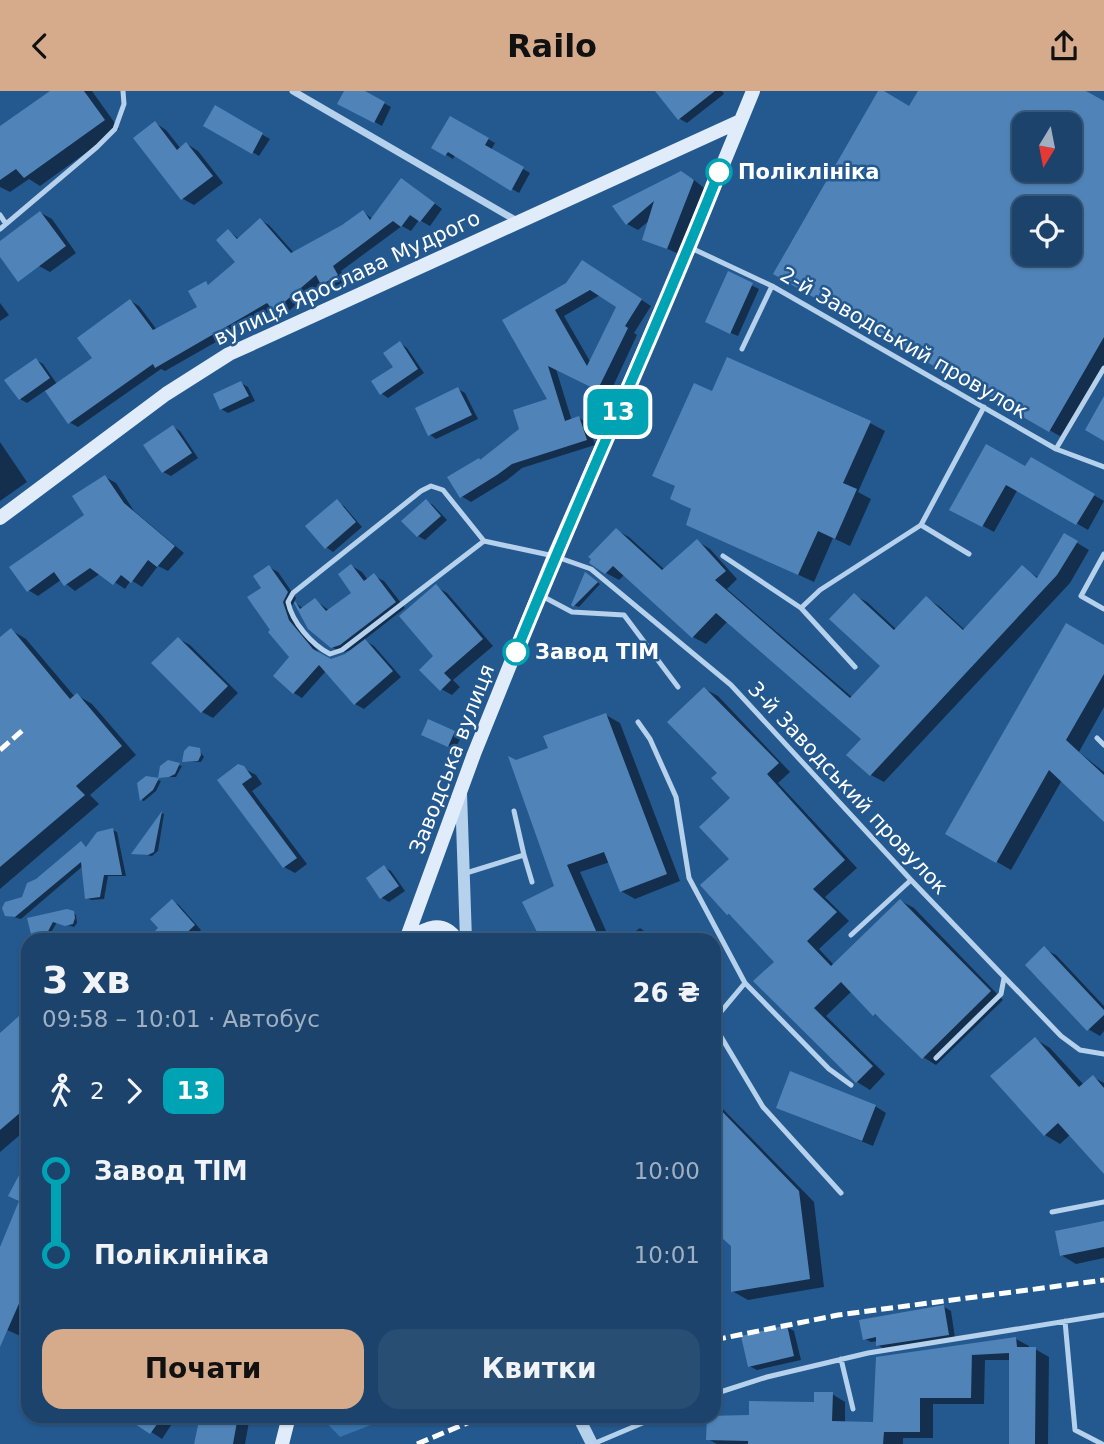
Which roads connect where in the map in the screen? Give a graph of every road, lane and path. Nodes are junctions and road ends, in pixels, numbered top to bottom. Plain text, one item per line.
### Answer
1 (123, 91) edge
2 (293, 91) edge
3 (753, 91) edge
4 (738, 122) junction
5 (0, 215) edge
6 (517, 222) junction
7 (6, 224) junction
8 (0, 229) edge
9 (689, 247) junction
10 (772, 286) junction
11 (742, 349) dead end
12 (1104, 368) edge
13 (984, 407) junction
14 (1056, 449) junction
15 (1104, 467) edge
16 (0, 518) edge
17 (921, 525) junction
18 (484, 541) junction
19 (969, 554) dead end
20 (1104, 554) edge
21 (554, 556) junction
22 (723, 556) dead end
23 (539, 594) junction
24 (802, 608) junction
25 (1104, 609) edge
26 (855, 667) dead end
27 (678, 687) dead end
28 (638, 722) dead end
29 (1097, 739) dead end
30 (1104, 745) edge
31 (461, 790) junction
32 (514, 811) dead end
33 (524, 855) junction
34 (463, 874) junction
35 (911, 880) junction
36 (532, 882) dead end
37 (409, 933) edge
38 (417, 933) edge
39 (450, 933) edge
40 (466, 933) edge
41 (718, 933) edge
42 (851, 936) dead end
43 (721, 938) edge
44 (1004, 978) junction
45 (745, 983) junction
46 (721, 1013) edge
47 (721, 1034) edge
48 (1104, 1054) edge
49 (936, 1058) dead end
50 (851, 1085) dead end
51 (841, 1193) dead end
52 (1104, 1202) edge
53 (1052, 1212) dead end
54 (1104, 1315) edge
55 (1065, 1321) junction
56 (841, 1359) junction
57 (721, 1392) edge
58 (853, 1409) dead end
59 (287, 1423) edge
60 (582, 1423) edge
61 (642, 1423) edge
62 (282, 1444) edge
63 (592, 1444) edge
64 (1102, 1444) edge

1 - 7 lane
2 - 6 street
3 - 4 main road, Заводська вулиця
4 - 6 main road, вулиця Ярослава Мудрого
4 - 9 main road, Заводська вулиця
5 - 7 lane
6 - 16 main road, вулиця Ярослава Мудрого
7 - 8 lane
9 - 10 lane, 2-й Заводський провулок
9 - 21 main road, Заводська вулиця
10 - 11 lane
10 - 13 lane, 2-й Заводський провулок
12 - 14 lane
13 - 14 lane, 2-й Заводський провулок
13 - 17 lane
14 - 15 lane, 2-й Заводський провулок
17 - 19 lane
17 - 24 lane
18 - 18 lane
18 - 21 lane, 3-й Заводський провулок
20 - 25 lane
21 - 23 main road, Заводська вулиця
21 - 35 lane, 3-й Заводський провулок
22 - 24 lane
23 - 27 lane
23 - 31 main road, Заводська вулиця
24 - 26 lane
28 - 41 lane
29 - 30 lane
31 - 34 street
31 - 37 main road, Заводська вулиця
32 - 33 lane
33 - 34 lane
33 - 36 lane
34 - 40 street
35 - 42 lane
35 - 44 lane, 3-й Заводський провулок
38 - 39 main road
43 - 45 lane
44 - 48 lane, 3-й Заводський провулок
44 - 49 lane
45 - 46 lane
45 - 50 lane
47 - 51 lane
52 - 53 lane
54 - 55 lane
55 - 56 lane
55 - 64 lane
56 - 57 lane
56 - 58 lane
59 - 62 main road
60 - 63 street
61 - 63 lane

